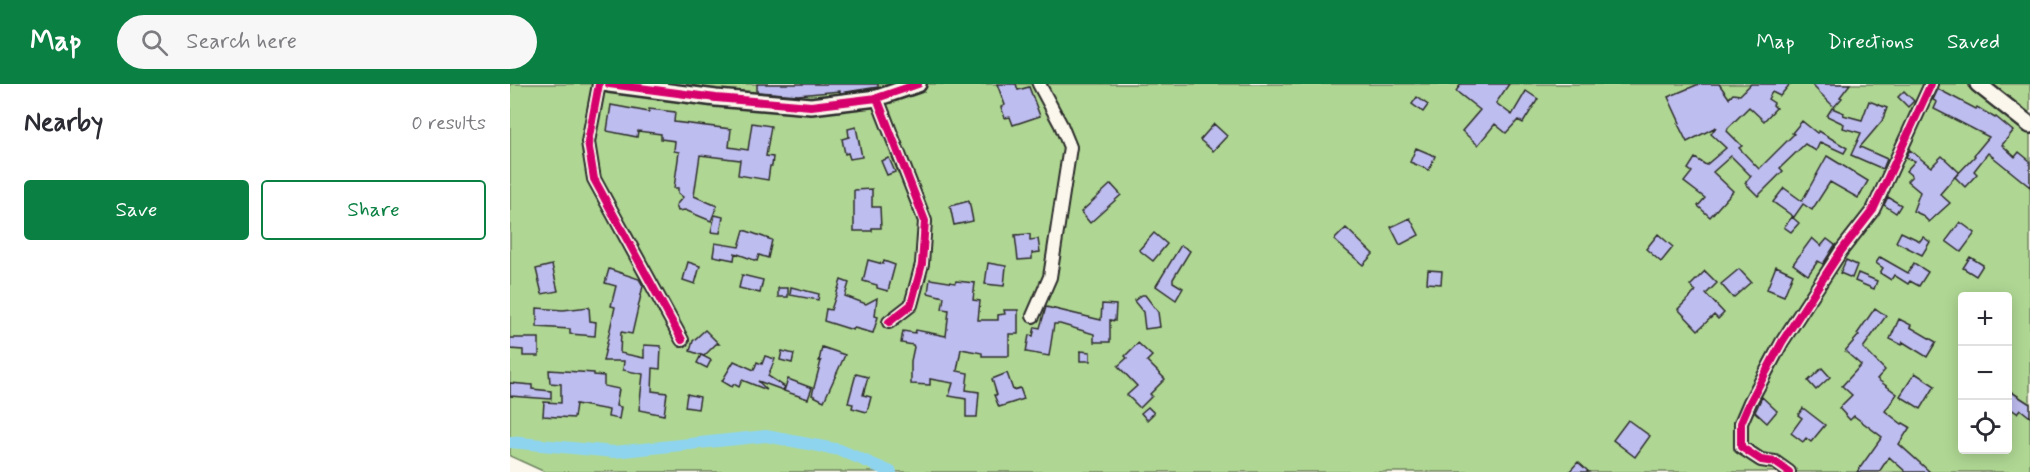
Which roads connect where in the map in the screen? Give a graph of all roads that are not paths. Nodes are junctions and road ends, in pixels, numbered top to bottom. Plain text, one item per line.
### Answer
1 (599, 84) edge
2 (609, 84) edge
3 (918, 84) edge
4 (1039, 84) edge
5 (1931, 84) edge
6 (1978, 84) edge
7 (882, 92) edge
8 (2030, 125) edge
9 (1033, 316) dead end
10 (889, 322) dead end
11 (682, 340) dead end
12 (1789, 472) edge

1 - 11 street
2 - 7 street
3 - 7 street
4 - 9 street
5 - 12 street
6 - 8 street
7 - 10 street

